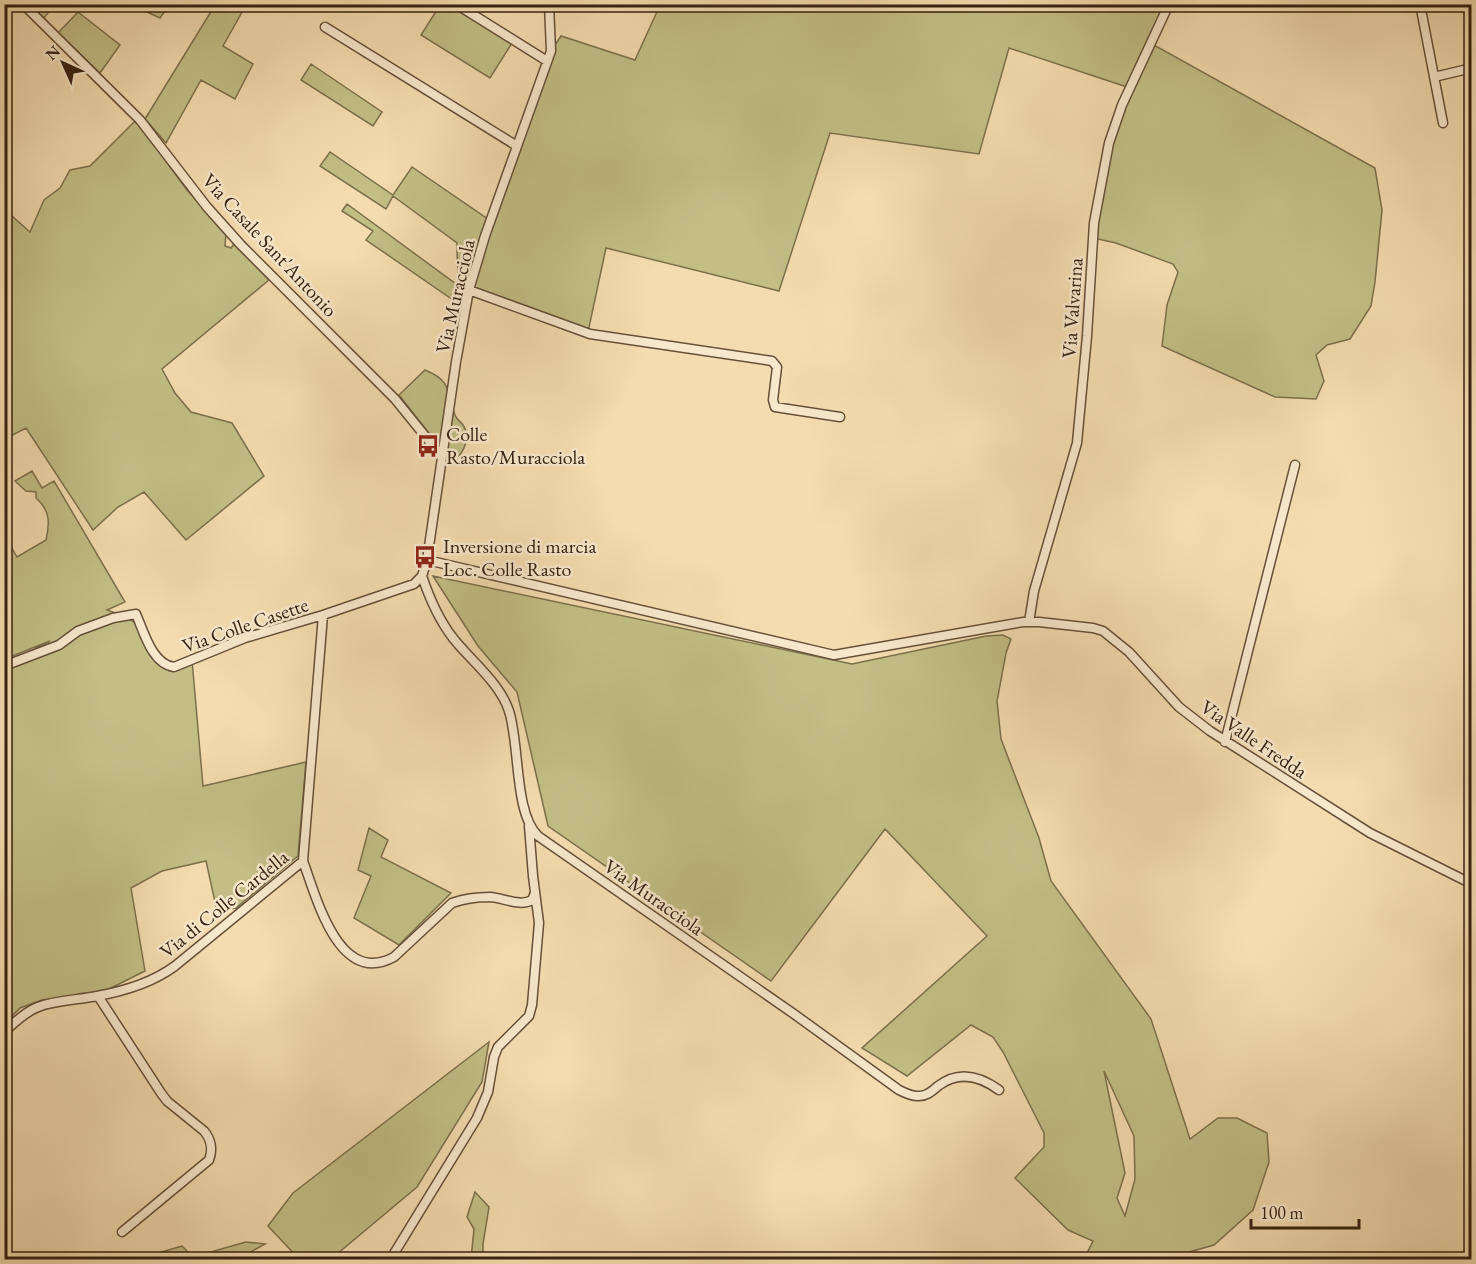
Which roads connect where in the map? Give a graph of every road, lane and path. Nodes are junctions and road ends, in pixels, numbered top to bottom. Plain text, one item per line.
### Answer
1 (23, 4) edge
2 (456, 4) edge
3 (549, 4) edge
4 (1169, 4) edge
5 (1419, 4) edge
6 (325, 27) dead end
7 (548, 61) junction
8 (1472, 68) edge
9 (1434, 78) junction
10 (1443, 123) dead end
11 (517, 146) junction
12 (469, 290) junction
13 (840, 417) dead end
14 (442, 457) junction
15 (1295, 465) dead end
16 (427, 560) junction
17 (423, 576) junction
18 (323, 615) junction
19 (1029, 622) junction
20 (4, 666) edge
21 (1225, 742) junction
22 (528, 823) junction
23 (303, 861) junction
24 (1472, 884) edge
25 (535, 892) junction
26 (98, 996) junction
27 (4, 1032) edge
28 (999, 1090) dead end
29 (122, 1232) dead end
30 (390, 1260) edge

1 - 14 street, Via Casale Sant'Antonio
2 - 7 street
3 - 7 street, Via Muracciola
4 - 19 street, Via Valvarina
5 - 9 street
6 - 11 street
7 - 11 street, Via Muracciola
8 - 9 street
9 - 10 street
11 - 12 street, Via Muracciola
12 - 13 street
12 - 14 street, Via Muracciola
14 - 16 street, Via Muracciola
15 - 21 street
16 - 17 street, Via Muracciola
16 - 19 street, Via Valle Fredda
17 - 18 street
17 - 22 street
18 - 20 street, Via Colle Casette
18 - 23 street, Via di Colle Cardella
19 - 21 street, Via Valle Fredda
21 - 24 street, Via Valle Fredda
22 - 25 street
22 - 28 street, Via Muracciola
23 - 25 street
23 - 26 street, Via di Colle Cardella
25 - 30 street
26 - 27 street, Via di Colle Cardella
26 - 29 street

